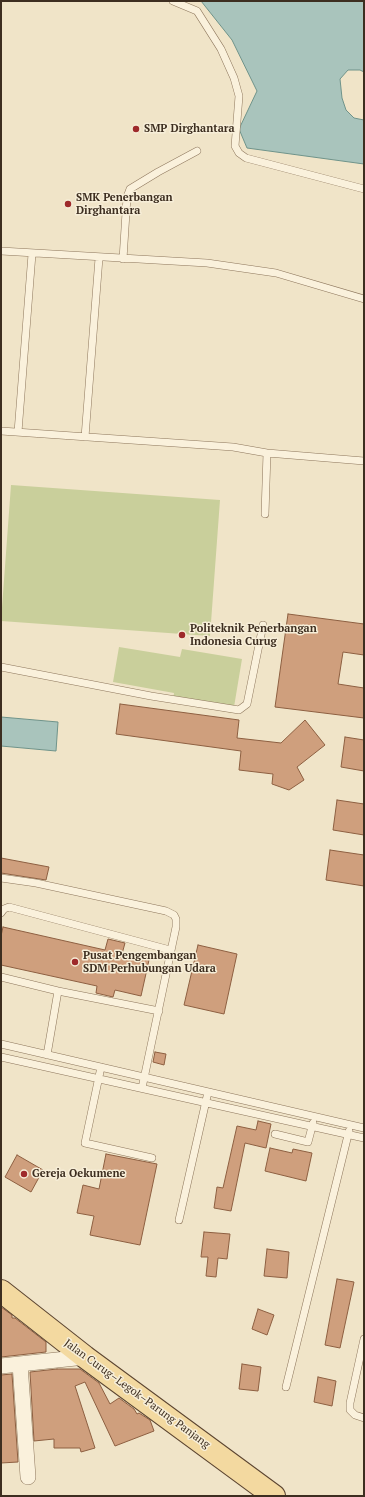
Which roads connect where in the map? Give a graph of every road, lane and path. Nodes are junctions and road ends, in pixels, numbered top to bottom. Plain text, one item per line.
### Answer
1 (173, 1) edge
2 (197, 151) dead end
3 (364, 188) edge
4 (1, 251) edge
5 (32, 254) junction
6 (99, 258) junction
7 (123, 259) junction
8 (364, 298) edge
9 (1, 430) edge
10 (18, 432) junction
11 (85, 437) junction
12 (267, 453) junction
13 (364, 461) edge
14 (265, 514) dead end
15 (263, 625) dead end
16 (1, 667) edge
17 (1, 878) edge
18 (1, 913) edge
19 (170, 950) junction
20 (1, 977) edge
21 (58, 991) junction
22 (158, 1011) junction
23 (1, 1044) edge
24 (47, 1055) junction
25 (1, 1057) edge
26 (101, 1067) junction
27 (144, 1077) junction
28 (98, 1079) junction
29 (142, 1088) junction
30 (208, 1092) junction
31 (206, 1103) junction
32 (314, 1117) junction
33 (350, 1125) junction
34 (312, 1126) junction
35 (364, 1128) edge
36 (275, 1134) dead end
37 (348, 1134) junction
38 (364, 1138) edge
39 (152, 1158) dead end
40 (179, 1220) dead end
41 (1, 1291) edge
42 (364, 1339) edge
43 (85, 1357) junction
44 (20, 1364) junction
45 (1, 1366) edge
46 (286, 1387) dead end
47 (364, 1418) edge
48 (28, 1477) dead end
49 (274, 1496) edge

1 - 3 lane
2 - 7 lane
4 - 5 lane
5 - 6 lane
5 - 10 lane
6 - 7 lane
6 - 11 lane
7 - 8 lane
9 - 10 lane
10 - 11 lane
11 - 12 lane
12 - 13 lane
12 - 14 lane
15 - 16 lane
17 - 19 lane
18 - 19 lane
19 - 22 lane
20 - 21 lane
21 - 22 lane
21 - 24 lane
22 - 27 lane
23 - 24 lane
24 - 26 lane
25 - 28 lane
26 - 27 lane
26 - 28 lane
27 - 29 lane
27 - 30 lane
28 - 29 lane
28 - 39 lane
29 - 31 lane
30 - 31 lane
30 - 32 lane
31 - 34 lane
31 - 40 lane
32 - 33 lane
32 - 34 lane
33 - 35 lane
33 - 37 lane
34 - 36 lane
34 - 37 lane
37 - 38 lane
37 - 46 lane
41 - 43 main road, Jalan Curug–Legok–Parung Panjang
42 - 47 lane
43 - 44 street
43 - 49 main road, Jalan Curug–Legok–Parung Panjang
44 - 45 street
44 - 48 street

